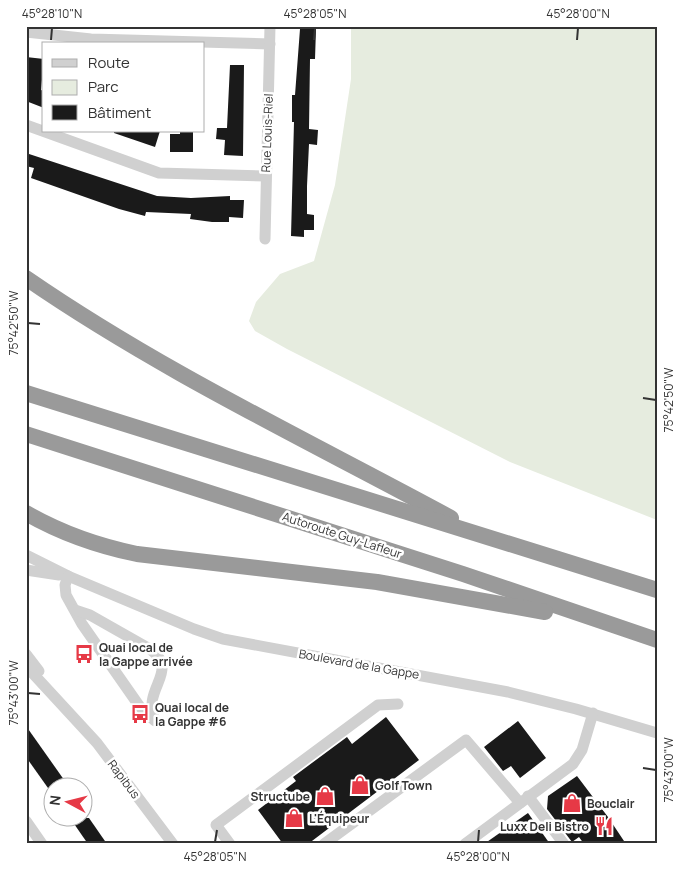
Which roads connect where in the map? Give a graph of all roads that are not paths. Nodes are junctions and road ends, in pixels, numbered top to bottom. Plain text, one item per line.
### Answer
1 (270, 26) edge
2 (26, 32) edge
3 (270, 44) junction
4 (26, 125) edge
5 (42, 131) edge
6 (45, 132) edge
7 (266, 176) junction
8 (265, 239) dead end
9 (26, 278) edge
10 (26, 393) edge
11 (26, 434) edge
12 (26, 513) edge
13 (478, 533) junction
14 (26, 555) edge
15 (26, 570) edge
16 (68, 576) junction
17 (657, 590) edge
18 (75, 610) junction
19 (602, 623) junction
20 (657, 640) edge
21 (26, 654) edge
22 (26, 666) edge
23 (398, 704) dead end
24 (593, 714) junction
25 (72, 717) junction
26 (657, 733) edge
27 (524, 800) junction
28 (26, 821) edge
29 (480, 839) edge
30 (42, 844) edge
31 (173, 844) edge
32 (230, 844) edge
33 (324, 844) edge
34 (465, 844) edge
35 (564, 844) edge

1 - 3 street, Rue Louis-Riel
2 - 3 street
3 - 7 street, Rue Louis-Riel
4 - 5 street
6 - 7 street
7 - 8 street, Rue Louis-Riel
9 - 13 highway
10 - 13 highway
11 - 19 highway, Autoroute Guy-Lafleur
12 - 19 highway
13 - 17 highway
14 - 16 street, Boulevard de la Gappe
15 - 16 street, Boulevard de la Gappe
16 - 18 street
16 - 24 street, Boulevard de la Gappe
18 - 18 street
19 - 20 highway, Autoroute Guy-Lafleur
21 - 25 street, Rapibus
22 - 25 street, Rapibus
23 - 32 street
24 - 26 street, Boulevard de la Gappe
24 - 27 street
25 - 31 street, Rapibus
27 - 29 street
27 - 33 street
27 - 35 street
28 - 30 street
29 - 34 street

